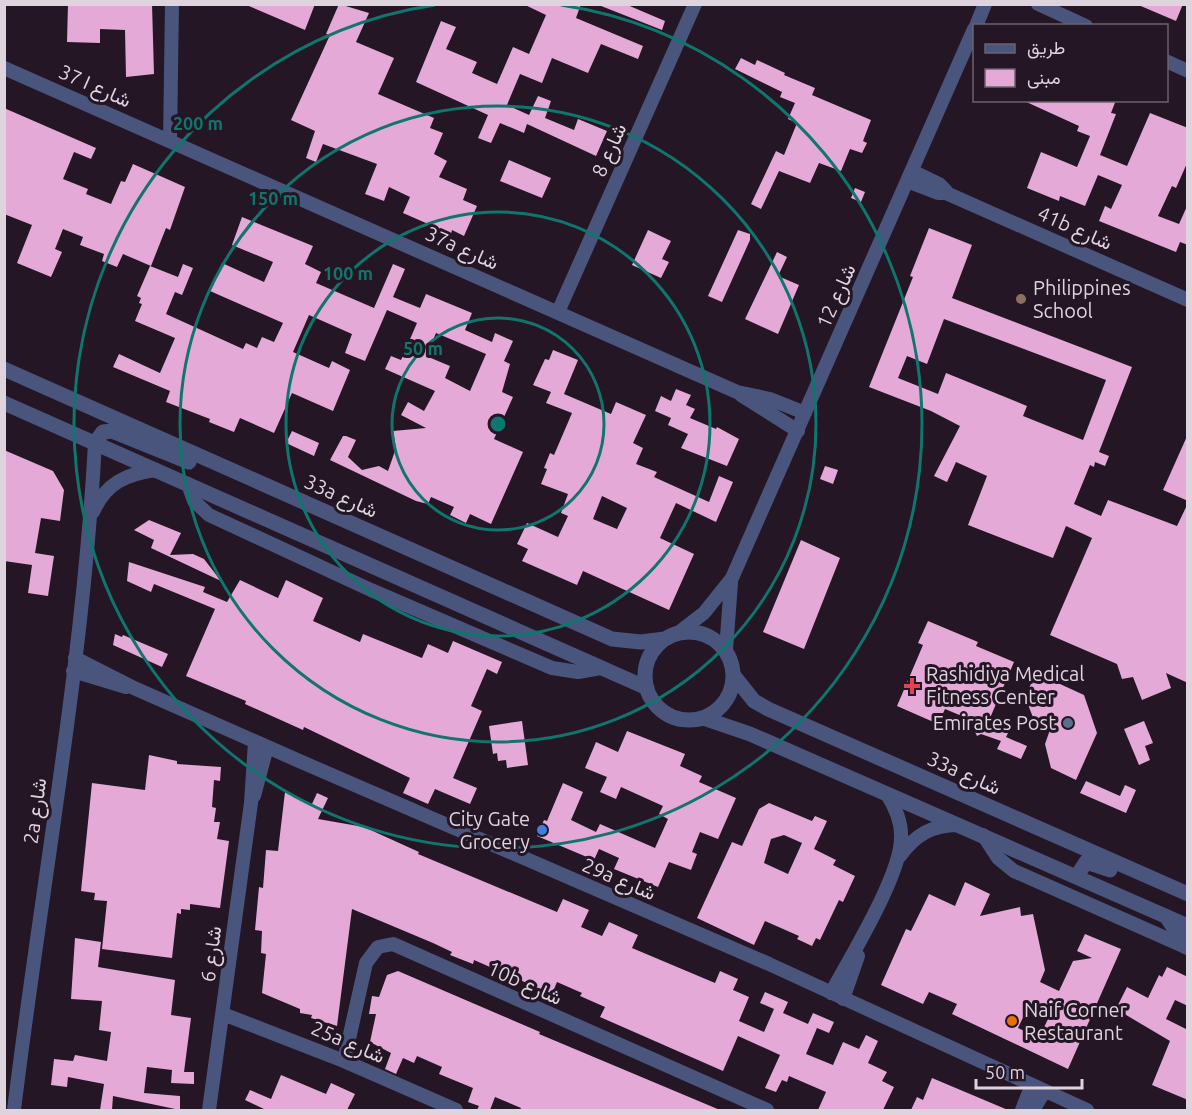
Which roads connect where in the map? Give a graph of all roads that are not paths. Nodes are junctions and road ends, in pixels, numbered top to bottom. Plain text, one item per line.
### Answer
1 (172, 4) edge
2 (695, 4) edge
3 (985, 4) edge
4 (1038, 4) edge
5 (976, 24) edge
6 (1082, 24) edge
7 (973, 32) edge
8 (1168, 62) edge
9 (4, 68) edge
10 (1188, 71) edge
11 (171, 141) junction
12 (910, 176) junction
13 (1188, 300) edge
14 (558, 312) junction
15 (4, 369) edge
16 (737, 392) junction
17 (4, 403) edge
18 (805, 413) junction
19 (798, 430) junction
20 (95, 443) junction
21 (156, 470) junction
22 (260, 483) junction
23 (188, 484) junction
24 (91, 516) junction
25 (732, 578) junction
26 (671, 636) junction
27 (726, 650) junction
28 (74, 665) junction
29 (601, 668) junction
30 (734, 676) junction
31 (647, 688) junction
32 (703, 718) junction
33 (261, 744) junction
34 (887, 794) junction
35 (958, 825) junction
36 (983, 835) junction
37 (897, 860) junction
38 (1147, 875) junction
39 (1077, 876) junction
40 (1188, 894) edge
41 (1166, 916) junction
42 (1188, 926) edge
43 (1187, 948) edge
44 (837, 996) junction
45 (223, 1014) junction
46 (344, 1061) junction
47 (1038, 1090) junction
48 (14, 1110) edge
49 (209, 1110) edge
50 (456, 1110) edge
51 (767, 1110) edge
52 (1022, 1110) edge
53 (1033, 1110) edge
54 (1087, 1110) edge

1 - 11 street
2 - 14 street, شارع 8
3 - 5 street, شارع 12
4 - 6 street
7 - 12 street, شارع 12
8 - 10 street
9 - 11 street, شارع ا 37
11 - 14 street, 37a شارع
12 - 13 street, 41b شارع
12 - 18 street, شارع 12
14 - 16 street, 37a شارع
15 - 22 street, 33a شارع
16 - 18 street, 37a شارع
16 - 19 street, 37a شارع
17 - 20 street
18 - 19 street, شارع 12
19 - 25 street, شارع 12
20 - 21 street
20 - 22 street
20 - 24 street, 2a شارع
21 - 23 street
21 - 24 street, 2a شارع
22 - 26 street, 33a شارع
23 - 29 street
23 - 29 street
24 - 28 street, 2a شارع
25 - 26 street, شارع 12
25 - 27 street, شارع 12
26 - 27 street
26 - 31 street
27 - 30 street
28 - 33 street, 29a شارع
28 - 48 street, 2a شارع
29 - 31 street
30 - 32 street
30 - 38 street, 33a شارع
31 - 32 street
32 - 34 street
33 - 44 street, 29a شارع
33 - 45 street, شارع 6
34 - 35 street
34 - 37 street
35 - 36 street
35 - 37 street
36 - 39 street
36 - 43 street
37 - 44 street
38 - 39 street
38 - 40 street, 33a شارع
39 - 41 street
41 - 42 street
41 - 43 street
44 - 47 street, 29a شارع
45 - 46 street, 25a شارع
45 - 49 street, شارع 6
46 - 50 street, 25a شارع
46 - 51 street, 10b شارع
47 - 52 street
47 - 53 street
47 - 54 street, 29a شارع

